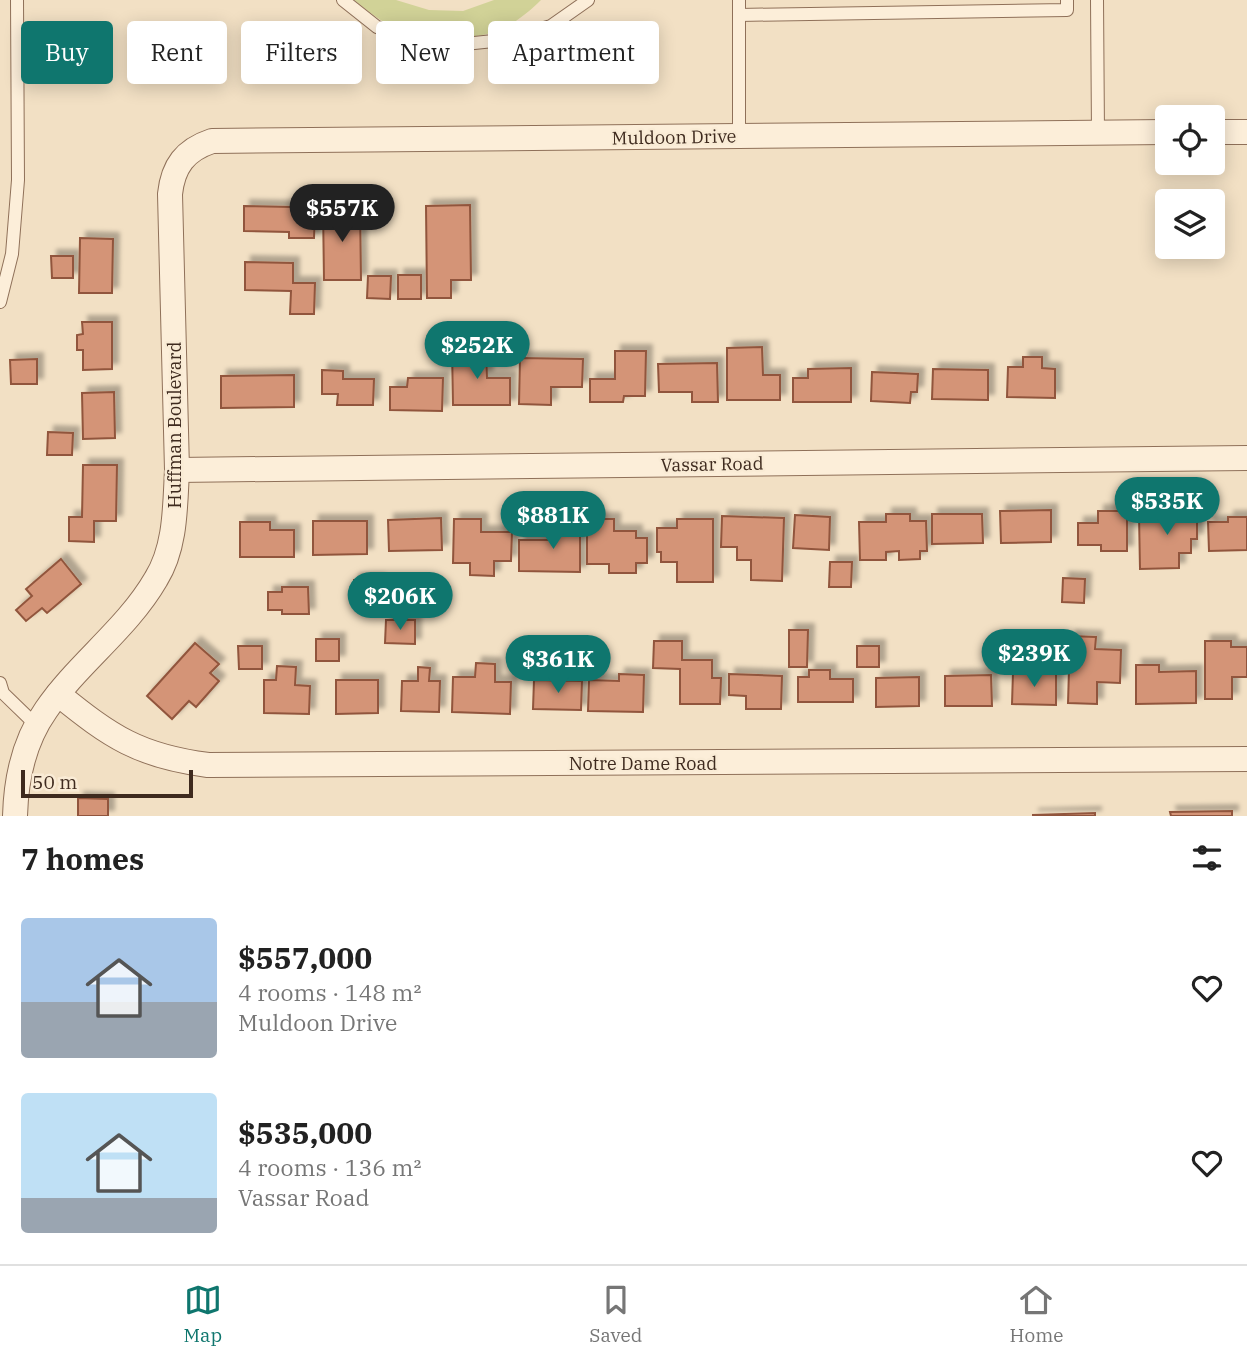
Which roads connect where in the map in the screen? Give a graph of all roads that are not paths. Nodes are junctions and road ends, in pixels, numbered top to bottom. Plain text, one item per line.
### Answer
1 (17, 0) edge
2 (343, 0) edge
3 (588, 0) edge
4 (739, 0) edge
5 (1066, 0) edge
6 (1097, 0) edge
7 (739, 15) junction
8 (1155, 132) edge
9 (1225, 132) edge
10 (1247, 132) edge
11 (1098, 133) junction
12 (739, 136) junction
13 (185, 156) joint
14 (0, 302) edge
15 (1247, 457) edge
16 (177, 470) junction
17 (0, 683) edge
18 (58, 694) junction
19 (36, 725) junction
20 (1247, 759) edge
21 (15, 816) edge

1 - 14 lane
2 - 3 lane
4 - 7 lane
5 - 7 lane
6 - 11 lane
7 - 12 lane
8 - 11 street, Muldoon Drive
9 - 10 street
11 - 12 street, Muldoon Drive
12 - 13 street, Muldoon Drive
13 - 16 street, Huffman Boulevard
15 - 16 street, Vassar Road
16 - 18 street, Huffman Boulevard
17 - 19 lane
18 - 19 street, Huffman Boulevard
18 - 20 street, Notre Dame Road
19 - 21 street, Huffman Boulevard

